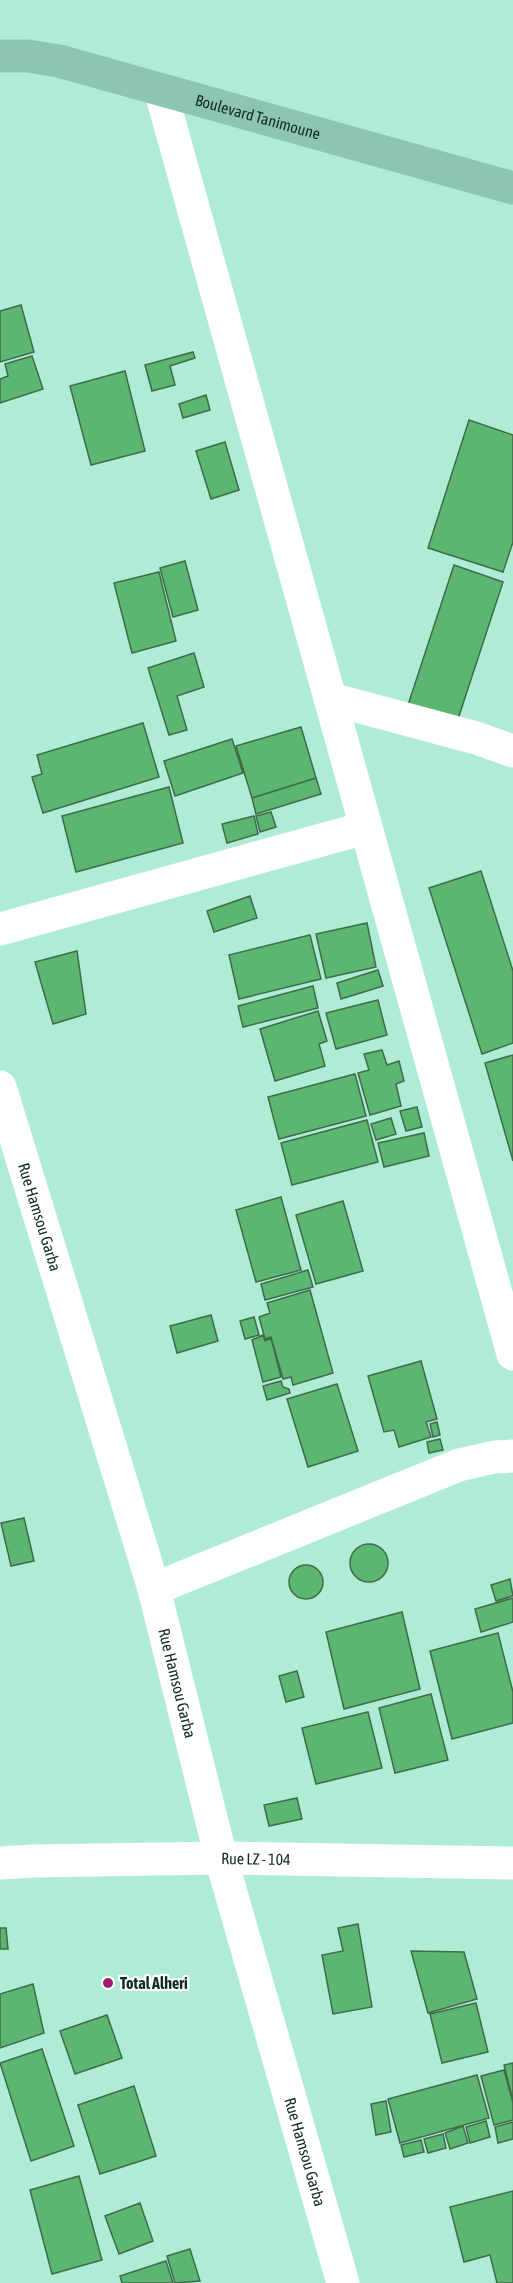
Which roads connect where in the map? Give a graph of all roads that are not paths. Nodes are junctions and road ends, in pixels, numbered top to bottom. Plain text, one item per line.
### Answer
1 (0, 57) edge
2 (160, 89) junction
3 (513, 188) edge
4 (331, 699) junction
5 (513, 751) edge
6 (365, 828) junction
7 (0, 929) edge
8 (0, 1087) edge
9 (513, 1354) edge
10 (513, 1456) edge
11 (154, 1590) junction
12 (221, 1858) junction
13 (0, 1863) edge
14 (513, 1863) edge
15 (343, 2283) edge

1 - 2 main road, Boulevard Tanimoune
2 - 3 main road, Boulevard Tanimoune
2 - 4 street
4 - 5 street
4 - 6 street
6 - 7 street
6 - 9 street
8 - 11 street, Rue Hamsou Garba
10 - 11 street
11 - 12 street, Rue Hamsou Garba
12 - 13 street, Rue LZ - 104
12 - 14 street, Rue LZ - 104
12 - 15 street, Rue Hamsou Garba

